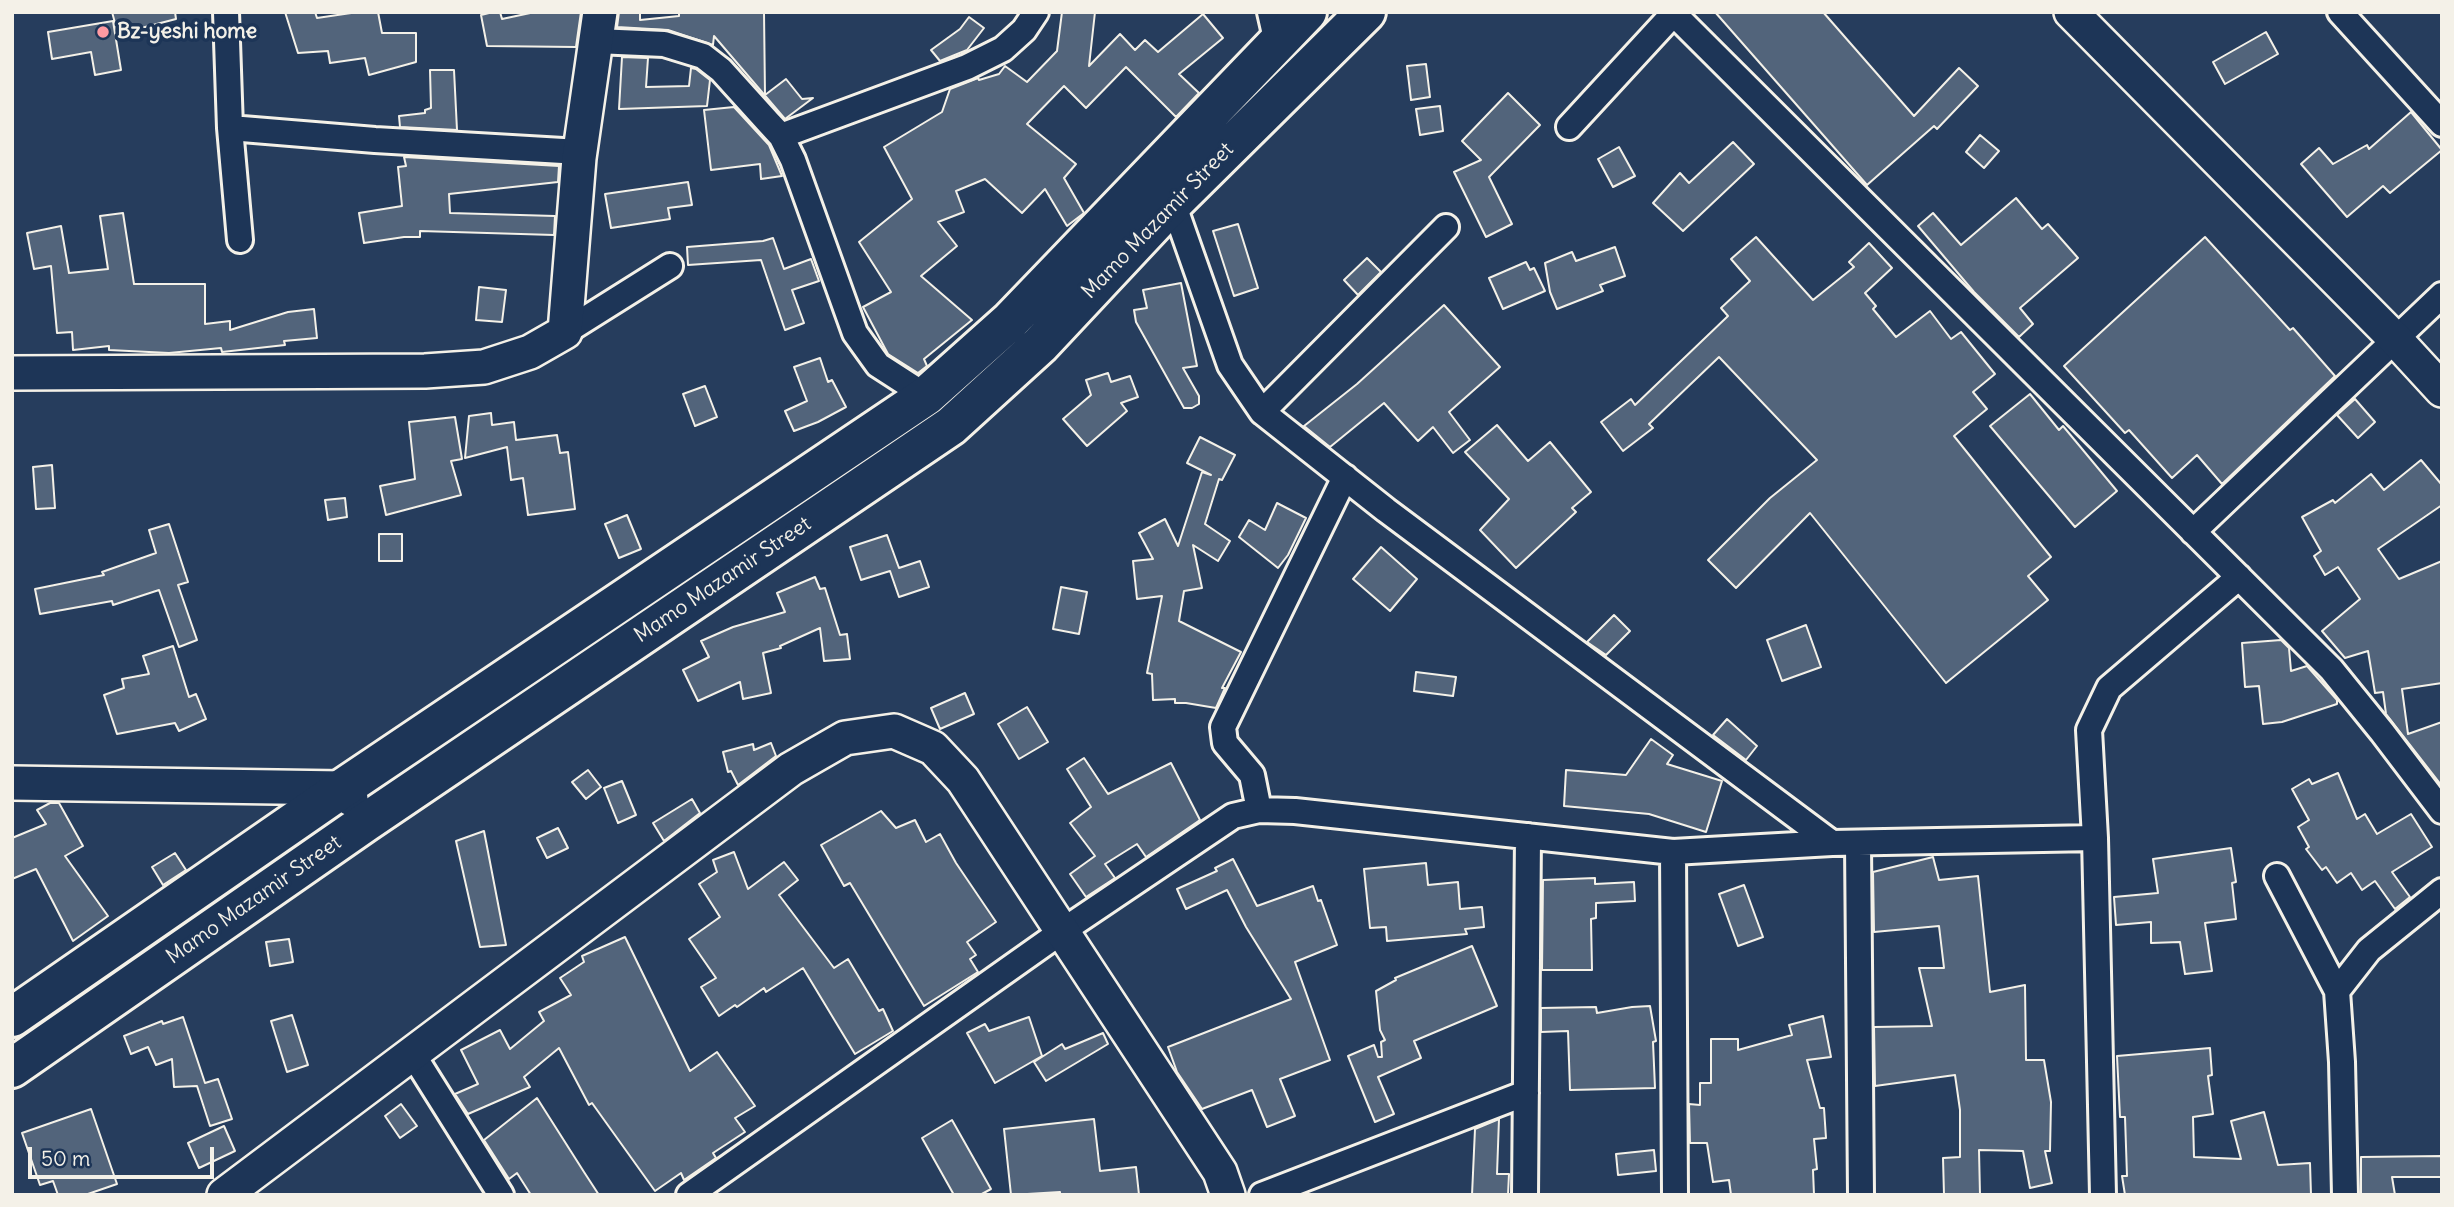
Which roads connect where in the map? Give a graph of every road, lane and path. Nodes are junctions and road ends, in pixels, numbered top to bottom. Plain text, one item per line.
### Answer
1 (226, 12) edge
2 (1036, 12) edge
3 (1307, 12) edge
4 (1366, 12) edge
5 (2071, 12) edge
6 (2340, 12) edge
7 (1674, 13) edge
8 (598, 26) edge
9 (1273, 28) edge
10 (2442, 124) edge
11 (1569, 127) dead end
12 (230, 128) junction
13 (781, 136) junction
14 (580, 152) junction
15 (1160, 191) junction
16 (1446, 228) dead end
17 (240, 240) dead end
18 (670, 266) dead end
19 (2442, 295) edge
20 (565, 332) junction
21 (2396, 340) junction
22 (12, 373) edge
23 (2442, 390) edge
24 (926, 396) junction
25 (1262, 412) junction
26 (1345, 477) junction
27 (2193, 532) junction
28 (2239, 576) junction
29 (12, 783) edge
30 (343, 788) junction
31 (1259, 810) junction
32 (2442, 811) edge
33 (366, 822) junction
34 (1528, 836) junction
35 (2095, 838) junction
36 (1832, 843) junction
37 (1858, 844) junction
38 (1673, 852) junction
39 (2277, 876) dead end
40 (2442, 891) edge
41 (1061, 932) junction
42 (2337, 991) junction
43 (12, 1017) edge
44 (412, 1054) junction
45 (12, 1068) edge
46 (1526, 1093) junction
47 (231, 1193) edge
48 (501, 1195) edge
49 (689, 1195) edge
50 (1228, 1195) edge
51 (1262, 1195) edge
52 (1525, 1195) edge
53 (1675, 1195) edge
54 (1861, 1195) edge
55 (2103, 1195) edge
56 (2344, 1195) edge

1 - 12 street
2 - 13 street
3 - 9 main road, Mamo Mazamir Street
4 - 15 main road, Mamo Mazamir Street
5 - 21 street
6 - 10 street
7 - 11 street
7 - 27 street
8 - 13 street
8 - 14 street
9 - 15 main road, Mamo Mazamir Street
12 - 14 street
12 - 17 street
13 - 24 street
14 - 20 street
15 - 24 main road, Mamo Mazamir Street
15 - 25 street
15 - 33 main road, Mamo Mazamir Street
16 - 25 street
18 - 20 street
19 - 21 street
20 - 22 street
21 - 23 street
21 - 27 street
24 - 30 main road, Mamo Mazamir Street
25 - 26 street
26 - 31 street
26 - 36 street
27 - 28 street
28 - 32 street
28 - 35 street
29 - 30 street
30 - 33 street
30 - 43 main road, Mamo Mazamir Street
31 - 34 street
31 - 41 street
33 - 45 main road, Mamo Mazamir Street
34 - 38 street
34 - 46 street
35 - 37 street
35 - 55 street
36 - 37 street
36 - 38 street
37 - 54 street
38 - 53 street
39 - 42 street
40 - 42 street
41 - 44 street
41 - 49 street
41 - 50 street
42 - 56 street
44 - 47 street
44 - 48 street
46 - 51 street
46 - 52 street

